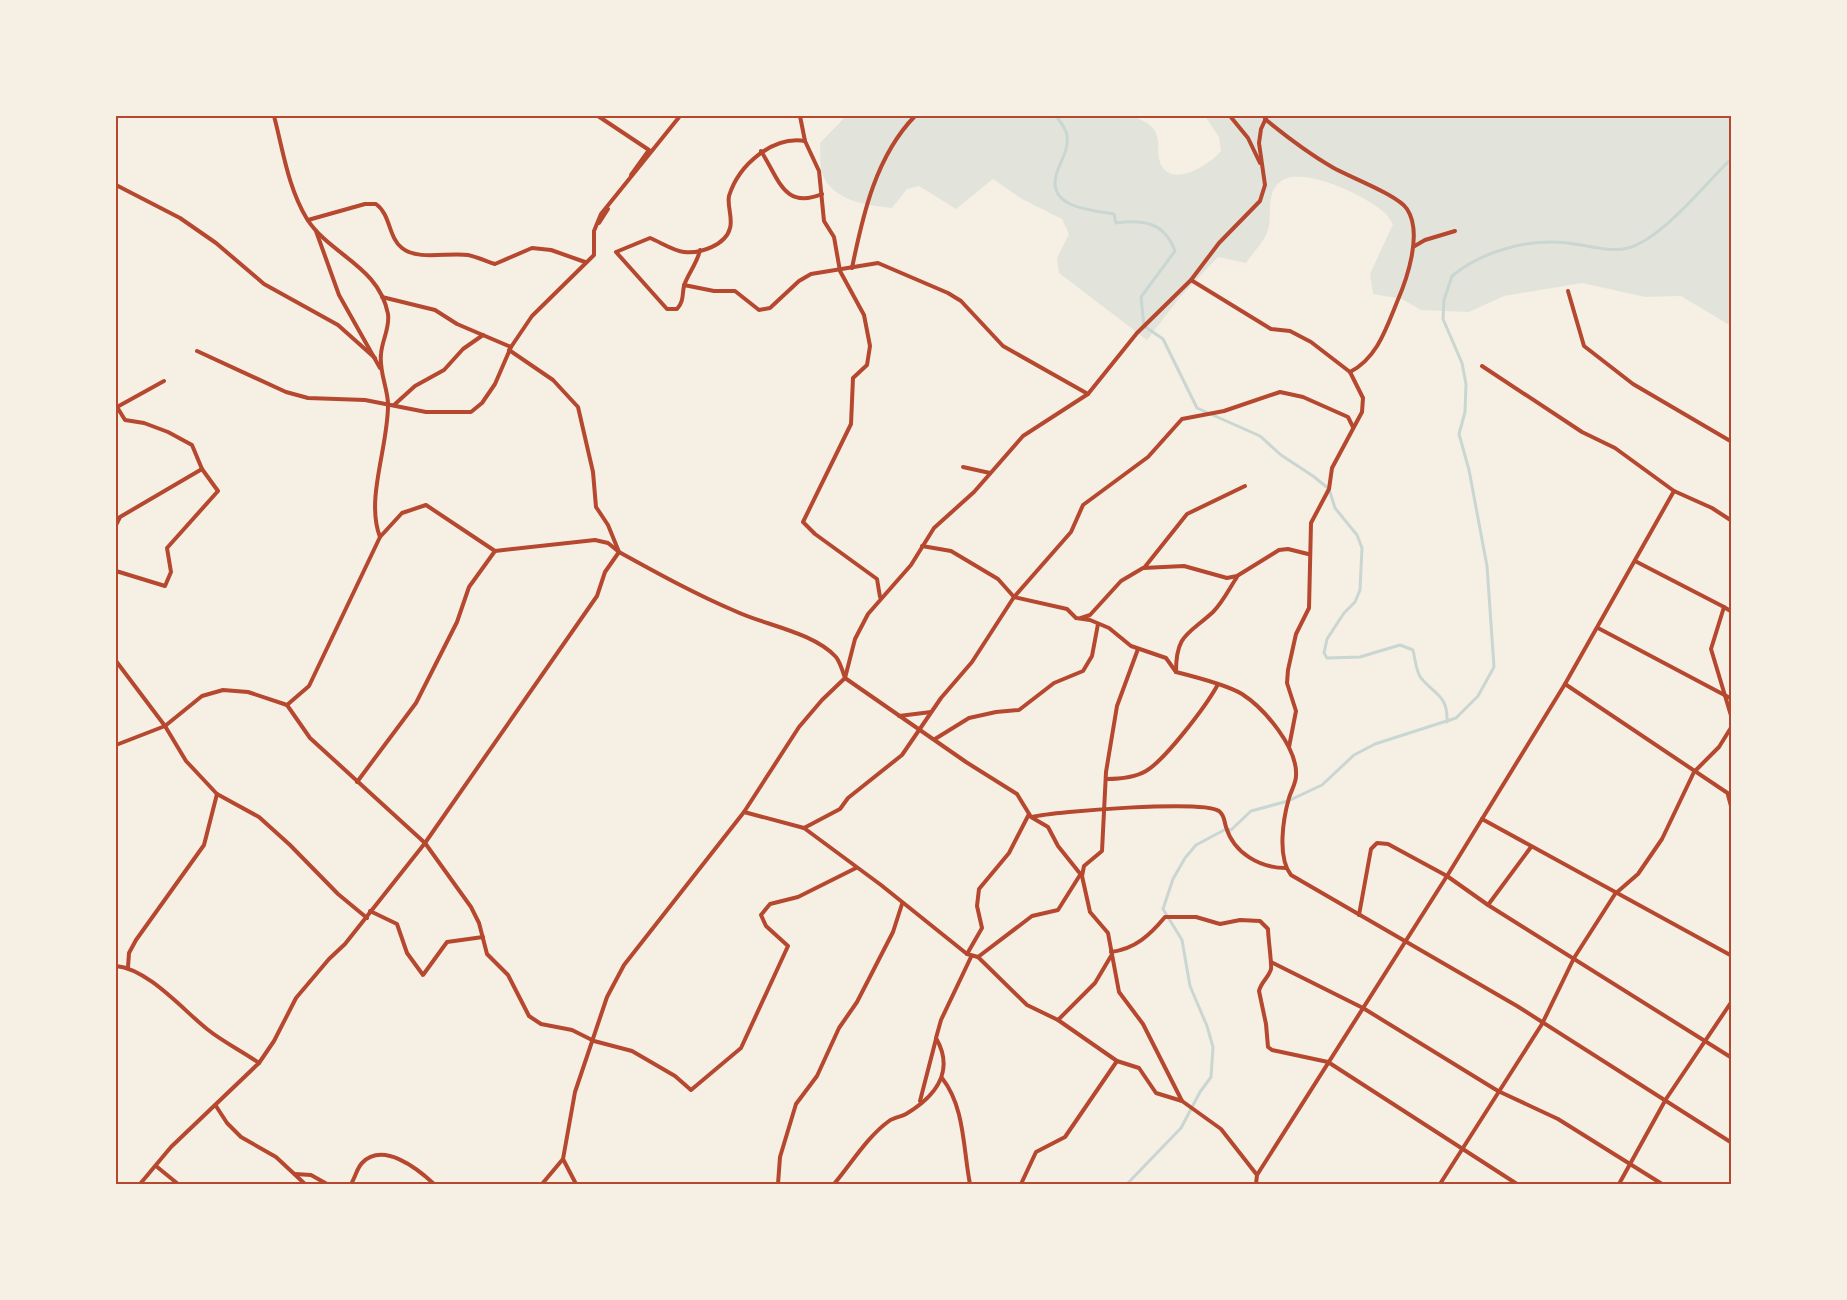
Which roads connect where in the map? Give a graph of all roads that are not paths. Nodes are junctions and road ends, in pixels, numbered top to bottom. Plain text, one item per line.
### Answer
1 (274, 116) edge
2 (598, 116) edge
3 (680, 116) edge
4 (800, 116) edge
5 (915, 116) edge
6 (1230, 116) edge
7 (1266, 117) edge
8 (805, 141) junction
9 (761, 152) junction
10 (1261, 165) junction
11 (116, 185) edge
12 (822, 194) junction
13 (308, 220) junction
14 (316, 231) junction
15 (594, 231) junction
16 (1455, 231) dead end
17 (1413, 247) junction
18 (700, 250) junction
19 (585, 262) junction
20 (852, 268) junction
21 (840, 271) junction
22 (1191, 279) junction
23 (684, 285) junction
24 (1568, 291) dead end
25 (382, 297) junction
26 (483, 335) junction
27 (510, 349) junction
28 (197, 351) dead end
29 (375, 358) junction
30 (1482, 366) dead end
31 (381, 369) junction
32 (1350, 372) junction
33 (164, 381) dead end
34 (1088, 394) junction
35 (388, 405) junction
36 (394, 406) junction
37 (1353, 427) junction
38 (1731, 442) edge
39 (963, 467) dead end
40 (202, 469) junction
41 (990, 473) junction
42 (1245, 486) dead end
43 (1674, 491) junction
44 (1731, 521) edge
45 (116, 525) edge
46 (380, 537) junction
47 (922, 546) junction
48 (495, 551) junction
49 (619, 552) junction
50 (1308, 554) junction
51 (1635, 561) junction
52 (1143, 568) junction
53 (116, 571) edge
54 (1237, 576) junction
55 (880, 597) junction
56 (1014, 597) junction
57 (1724, 607) junction
58 (1731, 612) edge
59 (1076, 618) junction
60 (1098, 624) junction
61 (1598, 628) junction
62 (1138, 649) junction
63 (116, 661) edge
64 (1176, 672) junction
65 (845, 678) junction
66 (1565, 684) junction
67 (1217, 686) junction
68 (1725, 696) junction
69 (1731, 699) edge
70 (287, 705) junction
71 (931, 712) junction
72 (899, 716) junction
73 (1731, 719) edge
74 (165, 726) junction
75 (1731, 726) edge
76 (920, 730) junction
77 (935, 739) junction
78 (116, 745) edge
79 (1289, 749) junction
80 (1694, 772) junction
81 (1106, 779) junction
82 (357, 782) junction
83 (217, 794) junction
84 (1730, 795) edge
85 (1102, 809) junction
86 (1731, 810) edge
87 (744, 812) junction
88 (1030, 816) junction
89 (1482, 819) junction
90 (804, 828) junction
91 (425, 843) junction
92 (1531, 847) junction
93 (856, 868) junction
94 (1286, 868) junction
95 (1081, 876) junction
96 (1447, 876) junction
97 (1731, 889) edge
98 (1615, 894) junction
99 (902, 904) junction
100 (1488, 905) junction
101 (369, 911) junction
102 (1359, 915) junction
103 (367, 918) junction
104 (1731, 918) edge
105 (483, 937) junction
106 (1406, 943) junction
107 (1111, 954) junction
108 (969, 956) junction
109 (1731, 956) edge
110 (978, 957) junction
111 (1574, 958) junction
112 (1271, 962) junction
113 (116, 966) edge
114 (129, 967) junction
115 (1731, 1001) edge
116 (1363, 1008) junction
117 (1058, 1020) junction
118 (1542, 1023) junction
119 (936, 1038) junction
120 (594, 1041) junction
121 (1705, 1041) junction
122 (1731, 1058) edge
123 (1117, 1061) junction
124 (1328, 1062) junction
125 (259, 1063) junction
126 (941, 1077) junction
127 (1498, 1091) junction
128 (1666, 1099) junction
129 (1182, 1101) junction
130 (920, 1102) junction
131 (216, 1106) junction
132 (1731, 1143) edge
133 (1462, 1146) junction
134 (563, 1159) junction
135 (1629, 1164) junction
136 (156, 1166) junction
137 (294, 1174) junction
138 (1257, 1175) junction
139 (140, 1185) edge
140 (178, 1185) edge
141 (305, 1185) edge
142 (327, 1185) edge
143 (351, 1185) edge
144 (434, 1185) edge
145 (542, 1185) edge
146 (576, 1185) edge
147 (778, 1185) edge
148 (834, 1185) edge
149 (970, 1185) edge
150 (1021, 1185) edge
151 (1256, 1185) edge
152 (1440, 1185) edge
153 (1517, 1185) edge
154 (1619, 1185) edge
155 (1662, 1185) edge

1 - 13 street
2 - 15 street
3 - 15 street
4 - 8 street
5 - 20 street
6 - 10 street
7 - 10 street
7 - 17 street
8 - 9 street
8 - 12 street
9 - 12 street
9 - 18 street
10 - 22 street
11 - 29 street
12 - 21 street
13 - 14 street
13 - 19 street
14 - 25 street
14 - 29 street
15 - 19 street
16 - 17 street
17 - 32 street
18 - 23 street
18 - 23 street
19 - 27 street
20 - 21 street
20 - 34 street
21 - 23 street
21 - 55 street
22 - 32 street
22 - 34 street
24 - 38 street
25 - 26 street
25 - 31 street
26 - 27 street
26 - 36 street
27 - 36 street
27 - 49 street
28 - 35 street
29 - 31 street
30 - 43 street
31 - 35 street
32 - 37 street
33 - 40 street
34 - 41 street
35 - 36 street
35 - 46 street
37 - 50 street
37 - 56 street
39 - 41 street
40 - 45 street
40 - 53 street
41 - 47 street
42 - 52 street
43 - 44 street
43 - 51 street
46 - 48 street
46 - 70 street
47 - 55 street
47 - 56 street
48 - 49 street
48 - 82 street
49 - 65 street
49 - 91 street
50 - 54 street
50 - 79 street
51 - 57 street
51 - 61 street
52 - 54 street
52 - 59 street
54 - 64 street
55 - 65 street
56 - 59 street
56 - 71 street
57 - 58 street
57 - 68 street
59 - 60 street
60 - 62 street
60 - 77 street
61 - 66 street
61 - 68 street
62 - 64 street
62 - 81 street
63 - 74 street
64 - 67 street
65 - 72 street
65 - 87 street
66 - 80 street
66 - 89 street
67 - 79 street
67 - 81 street
68 - 69 street
68 - 73 street
70 - 74 street
70 - 82 street
71 - 72 street
71 - 76 street
72 - 76 street
74 - 78 street
74 - 83 street
75 - 80 street
76 - 77 street
76 - 90 street
77 - 88 street
79 - 94 street
80 - 84 street
80 - 98 street
81 - 85 street
82 - 91 street
83 - 103 street
83 - 114 street
84 - 86 street
85 - 88 street
85 - 94 street
85 - 95 street
87 - 90 street
87 - 120 street
88 - 95 street
88 - 108 street
89 - 92 street
89 - 96 street
90 - 93 street
91 - 101 street
91 - 105 street
92 - 98 street
92 - 100 street
93 - 99 street
93 - 120 street
94 - 102 street
95 - 107 street
95 - 110 street
96 - 100 street
96 - 102 street
96 - 106 street
97 - 104 street
98 - 109 street
98 - 111 street
99 - 108 street
99 - 147 street
100 - 111 street
101 - 103 street
101 - 105 street
102 - 106 street
103 - 125 street
105 - 120 street
106 - 116 street
106 - 118 street
107 - 112 street
107 - 117 street
107 - 129 street
108 - 110 street
108 - 119 street
110 - 117 street
111 - 118 street
111 - 121 street
112 - 116 street
112 - 124 street
113 - 114 street
114 - 125 street
115 - 121 street
116 - 124 street
116 - 127 street
117 - 123 street
118 - 127 street
118 - 128 street
119 - 126 street
119 - 130 street
120 - 134 street
121 - 122 street
121 - 128 street
123 - 129 street
123 - 150 street
124 - 133 street
124 - 138 street
125 - 131 street
126 - 130 street
126 - 149 street
127 - 133 street
127 - 135 street
128 - 132 street
128 - 135 street
129 - 138 street
130 - 148 street
131 - 136 street
131 - 137 street
133 - 152 street
133 - 153 street
134 - 145 street
134 - 146 street
135 - 154 street
135 - 155 street
136 - 139 street
136 - 140 street
137 - 141 street
137 - 142 street
138 - 151 street
143 - 144 street

